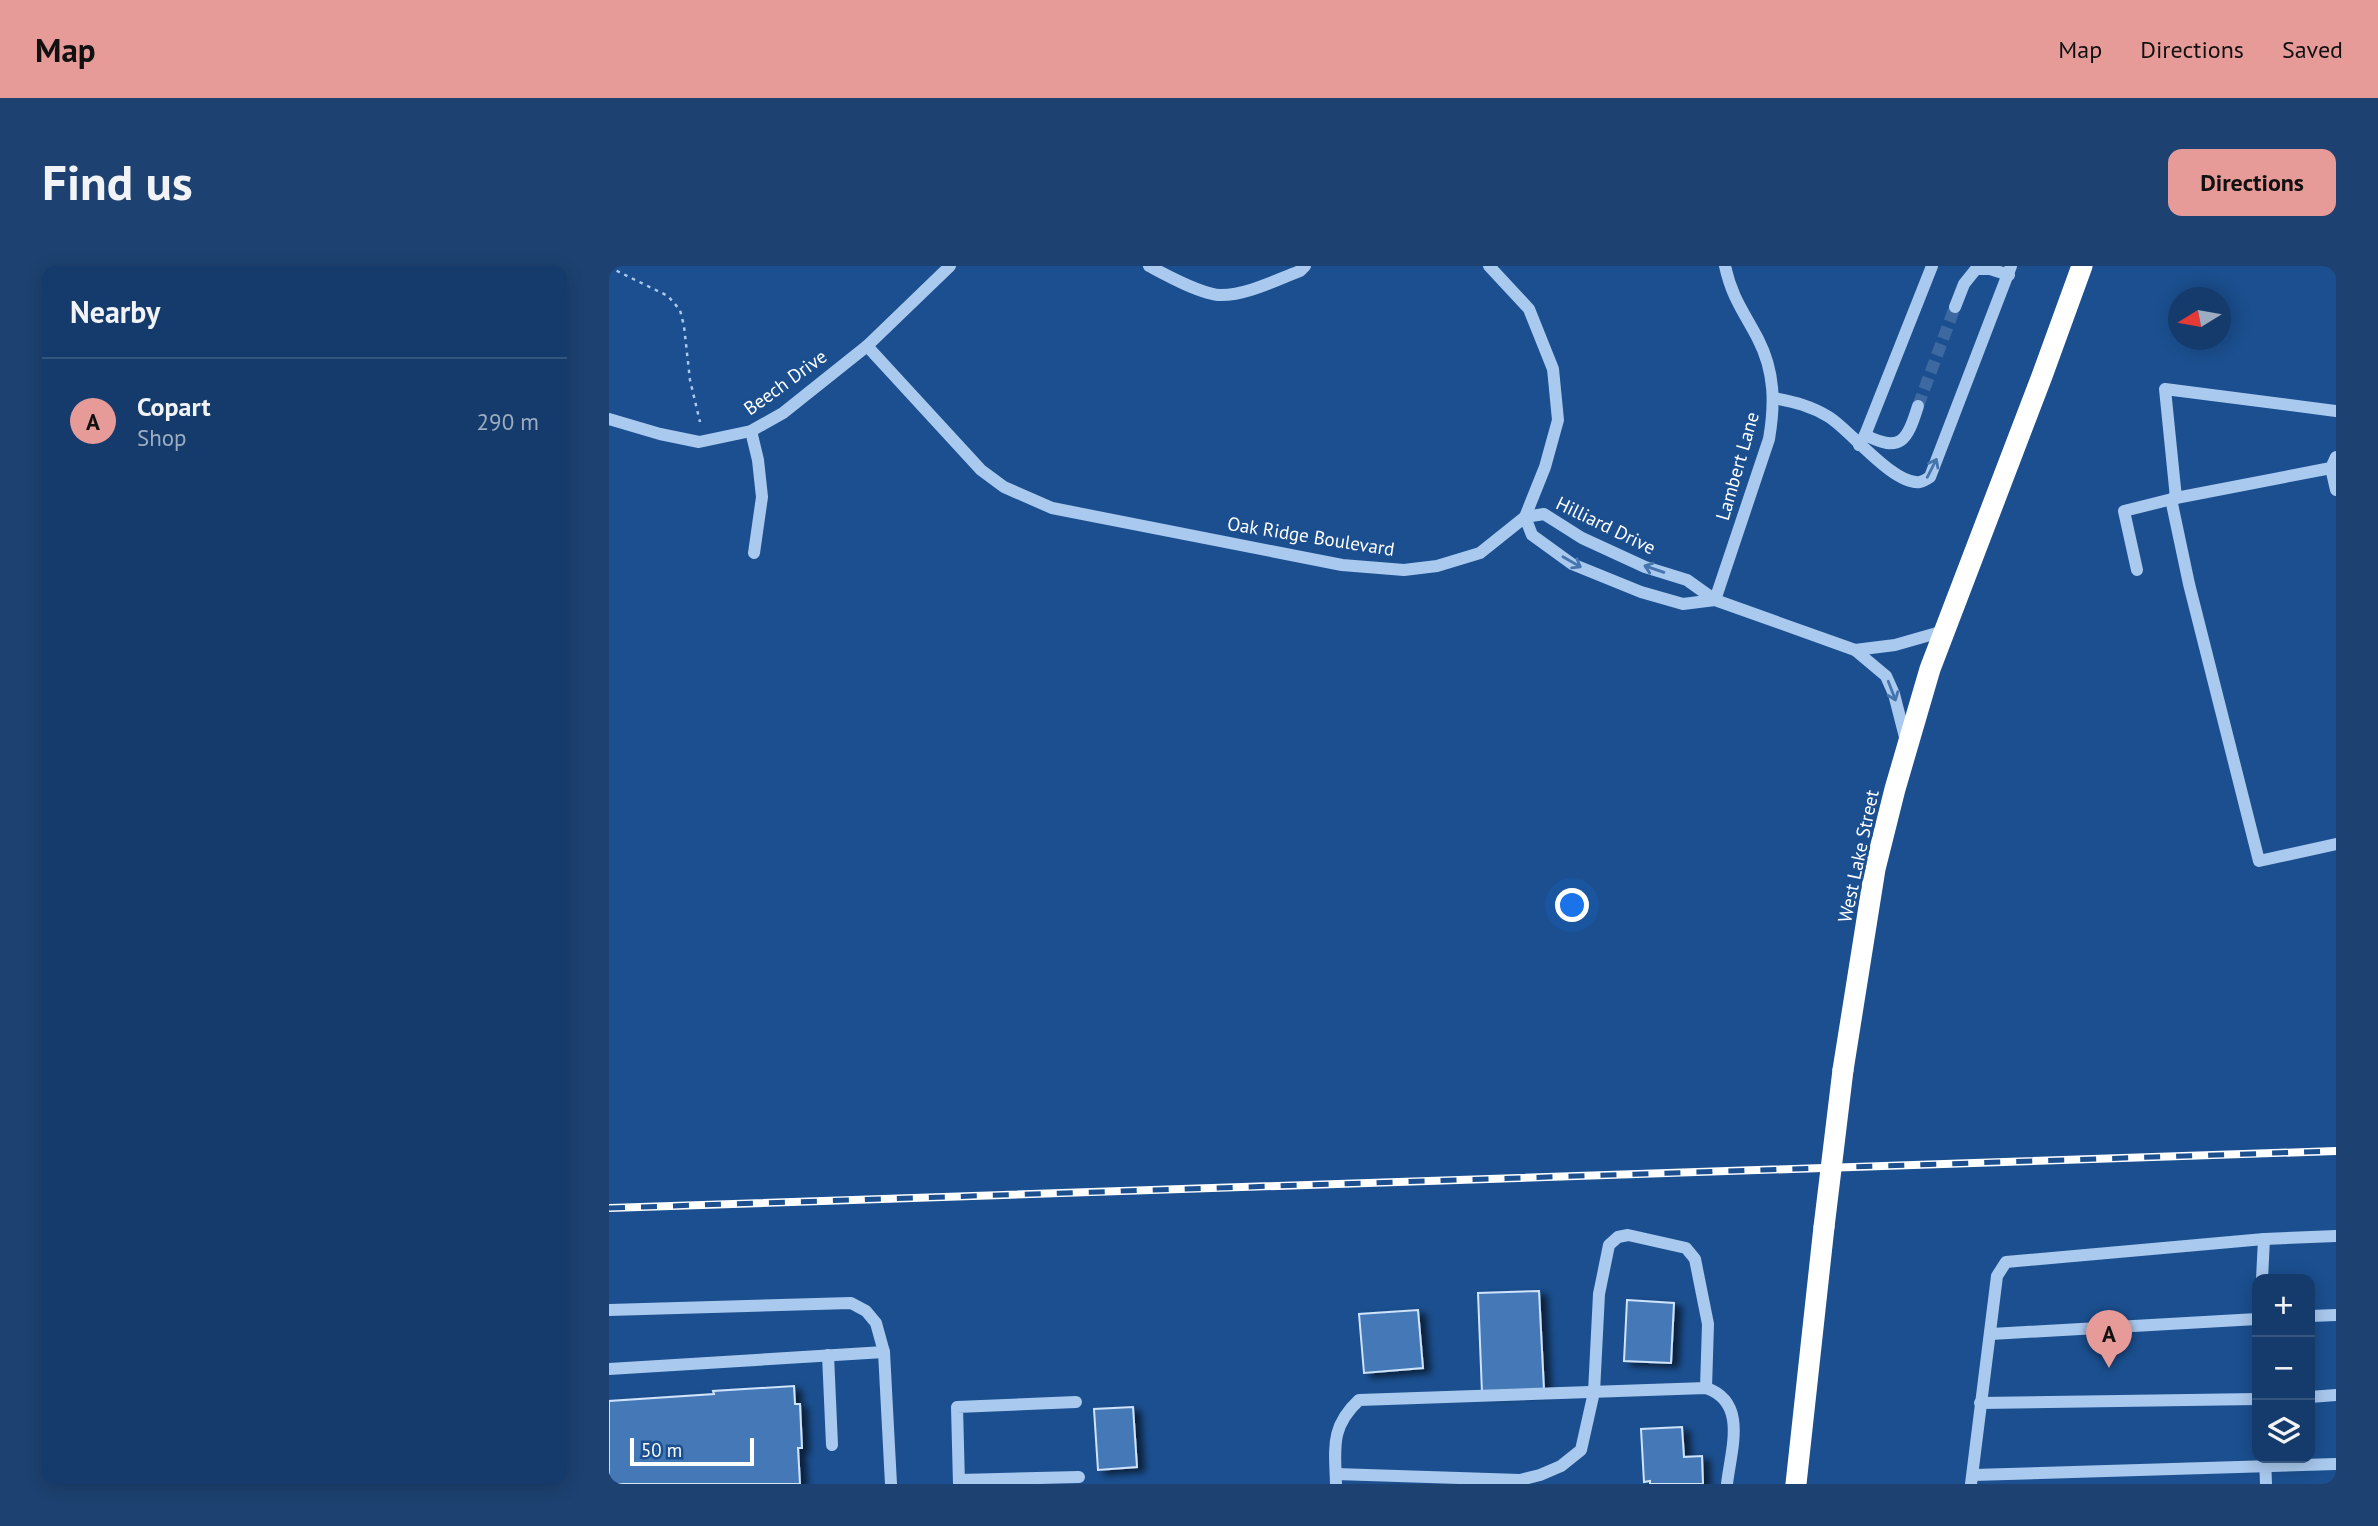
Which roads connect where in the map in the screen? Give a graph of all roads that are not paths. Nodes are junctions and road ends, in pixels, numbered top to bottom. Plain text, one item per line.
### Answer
1 (950, 266) edge
2 (1149, 266) edge
3 (1304, 266) edge
4 (1489, 266) edge
5 (1725, 266) edge
6 (1932, 266) edge
7 (2082, 266) edge
8 (2010, 271) edge
9 (1955, 307) tunnel mouth
10 (867, 346) junction
11 (1773, 398) junction
12 (1918, 406) tunnel mouth
13 (2336, 411) edge
14 (609, 419) edge
15 (751, 431) junction
16 (1862, 440) junction
17 (2334, 465) edge
18 (2336, 490) edge
19 (2174, 499) junction
20 (1525, 517) junction
21 (754, 553) dead end
22 (2137, 570) dead end
23 (1714, 600) junction
24 (1944, 631) junction
25 (1855, 650) junction
26 (1907, 746) junction
27 (2336, 844) edge
28 (2336, 1236) edge
29 (2264, 1239) junction
30 (2262, 1274) edge
31 (609, 1310) edge
32 (2336, 1315) edge
33 (2315, 1316) edge
34 (2252, 1319) edge
35 (1991, 1334) junction
36 (884, 1352) junction
37 (828, 1355) junction
38 (609, 1369) edge
39 (1706, 1388) junction
40 (1594, 1392) junction
41 (2336, 1395) edge
42 (2315, 1397) edge
43 (2252, 1399) edge
44 (1076, 1402) dead end
45 (1980, 1403) junction
46 (832, 1445) dead end
47 (2252, 1463) edge
48 (2265, 1463) edge
49 (2300, 1463) edge
50 (2336, 1464) edge
51 (1079, 1477) dead end
52 (1336, 1479) edge
53 (1972, 1479) edge
54 (959, 1482) edge
55 (891, 1484) edge
56 (1727, 1484) edge
57 (1796, 1484) edge
58 (2266, 1484) edge

1 - 10 street, Beech Drive
2 - 3 street
4 - 20 street, Oak Ridge Boulevard
5 - 11 street, Lambert Lane
6 - 16 street
7 - 24 highway, West Lake Street
8 - 9 street
16 -> 8 street
10 - 15 street, Beech Drive
10 - 20 street, Oak Ridge Boulevard
11 - 16 street
11 - 23 street, Lambert Lane
12 - 16 street
13 - 19 street
14 - 15 street, Beech Drive
15 - 21 street
17 - 18 street
17 - 19 street
19 - 22 street
19 - 27 street
23 -> 20 street, Hilliard Drive
20 -> 23 street, Hilliard Drive
23 - 25 street, Hilliard Drive
24 - 25 street, Hilliard Drive
24 - 26 highway, West Lake Street
25 -> 26 street, Hilliard Drive
26 - 57 highway, West Lake Street, bridge
28 - 29 street
29 - 30 street
29 - 35 street
31 - 36 street
32 - 33 street
34 - 35 street
35 - 45 street
36 - 37 street
36 - 55 street
37 - 38 street
37 - 46 street
39 - 40 street
39 - 40 street
39 - 56 street
40 - 52 street
40 - 52 street
41 - 42 street
43 - 45 street
44 - 54 street
45 - 53 street
47 - 53 street
48 - 58 street
49 - 50 street
51 - 54 street

